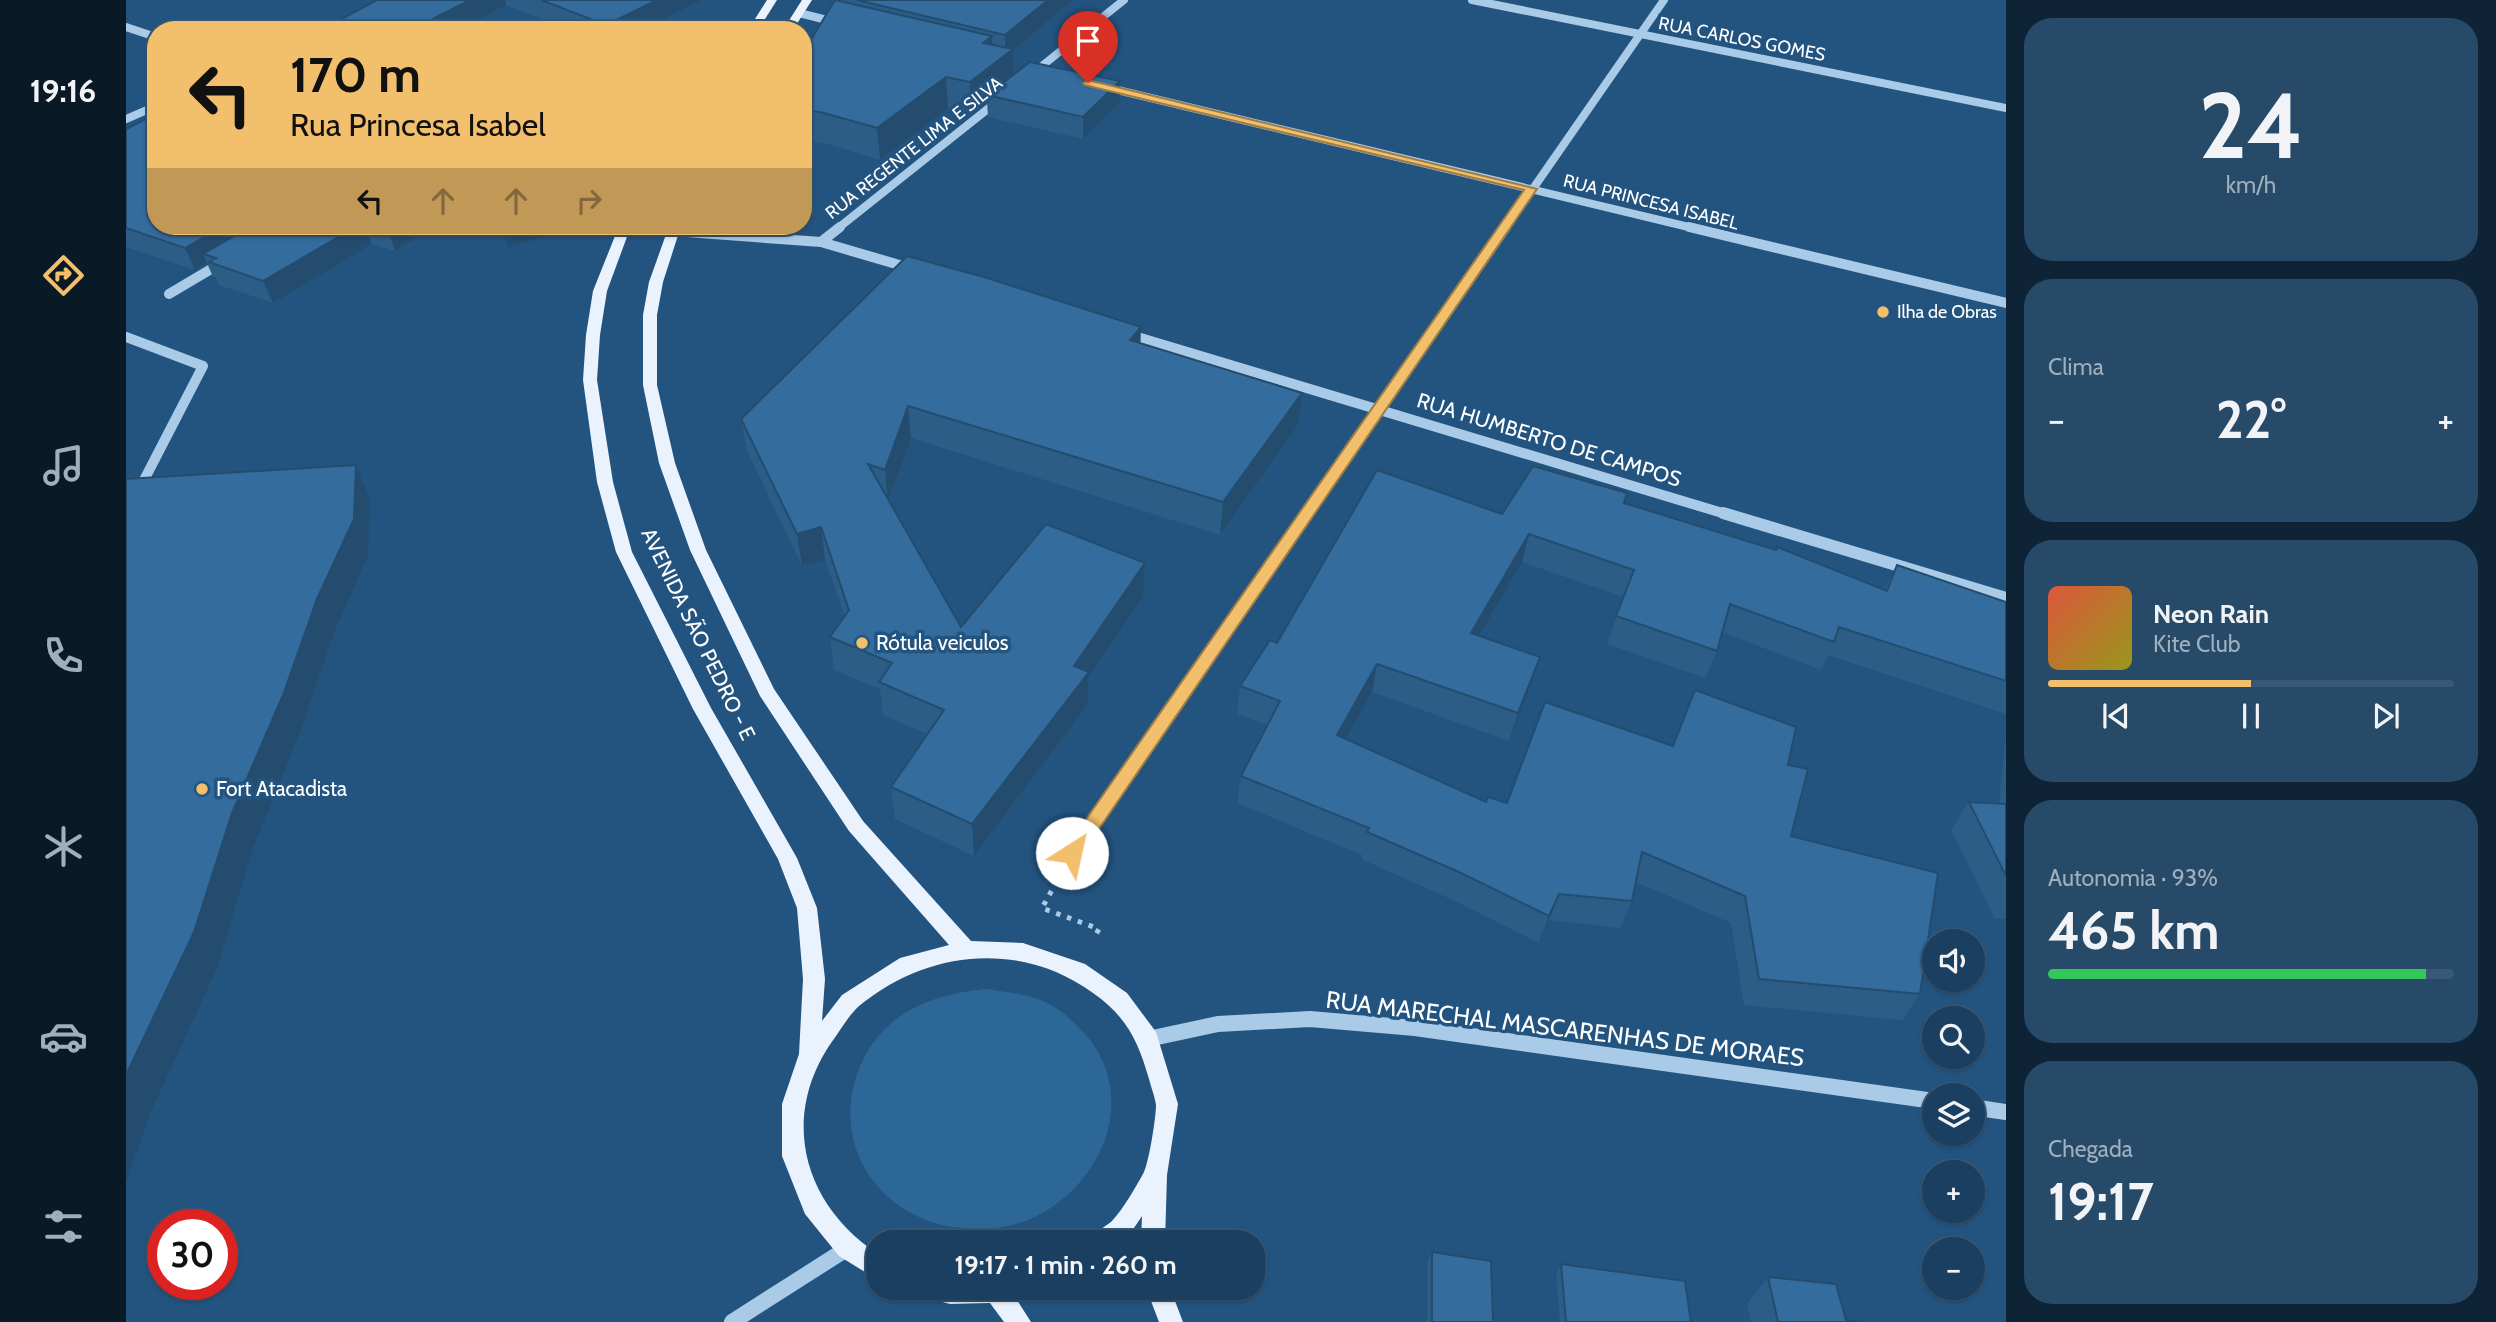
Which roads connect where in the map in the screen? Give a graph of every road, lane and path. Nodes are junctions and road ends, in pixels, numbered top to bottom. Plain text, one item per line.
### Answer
1 (772, 0) edge
2 (807, 0) edge
3 (1124, 0) edge
4 (1472, 0) edge
5 (1664, 0) edge
6 (799, 13) junction
7 (759, 21) edge
8 (794, 21) edge
9 (126, 27) edge
10 (855, 27) edge
11 (147, 34) edge
12 (1640, 34) junction
13 (1023, 68) edge
14 (1036, 71) junction
15 (1049, 74) edge
16 (1025, 79) edge
17 (1089, 83) edge
18 (1004, 96) edge
19 (2006, 108) edge
20 (147, 110) edge
21 (126, 119) edge
22 (1531, 189) junction
23 (622, 235) edge
24 (672, 235) edge
25 (748, 235) edge
26 (821, 242) junction
27 (227, 260) edge
28 (928, 274) edge
29 (169, 294) dead end
30 (2006, 303) edge
31 (1114, 329) edge
32 (126, 337) edge
33 (1379, 409) junction
34 (126, 515) edge
35 (2006, 598) edge
36 (1072, 853) joint
37 (966, 949) junction
38 (1078, 970) junction
39 (1148, 1039) junction
40 (808, 1055) junction
41 (1922, 1099) edge
42 (1985, 1109) edge
43 (2006, 1112) edge
44 (1156, 1174) junction
45 (1119, 1230) edge
46 (1154, 1230) edge
47 (848, 1248) junction
48 (866, 1260) edge
49 (1007, 1300) edge
50 (1163, 1300) edge
51 (732, 1322) edge
52 (1019, 1322) edge
53 (1171, 1322) edge

1 - 7 main road
2 - 6 main road
3 - 14 street, RUA REGENTE LIMA E SILVA
4 - 12 street, RUA CARLOS GOMES
5 - 12 street
6 - 8 main road
6 - 10 street
9 - 11 street
12 - 19 street, RUA CARLOS GOMES
12 - 22 street
13 - 14 street
14 - 15 street
14 - 16 street, RUA REGENTE LIMA E SILVA
17 - 22 street, RUA PRINCESA ISABEL
18 - 26 street, RUA REGENTE LIMA E SILVA
20 - 21 street
22 - 30 street, RUA PRINCESA ISABEL
22 - 33 street
23 - 40 main road, AVENIDA SÃO PEDRO - E
24 - 37 main road, AVENIDA SÃO PEDRO - E
25 - 26 street
26 - 28 street
27 - 29 street
31 - 33 street, RUA HUMBERTO DE CAMPOS
32 - 34 street
33 - 35 street, RUA HUMBERTO DE CAMPOS
33 - 36 street
36 - 38 path
37 - 38 main road
37 - 40 main road
38 - 39 main road
39 - 41 street, RUA MARECHAL MASCARENHAS DE MORAES
39 - 44 main road
40 - 47 main road
42 - 43 street
44 - 45 main road
44 - 46 main road
47 - 48 main road
47 - 51 street
49 - 52 main road
50 - 53 main road

